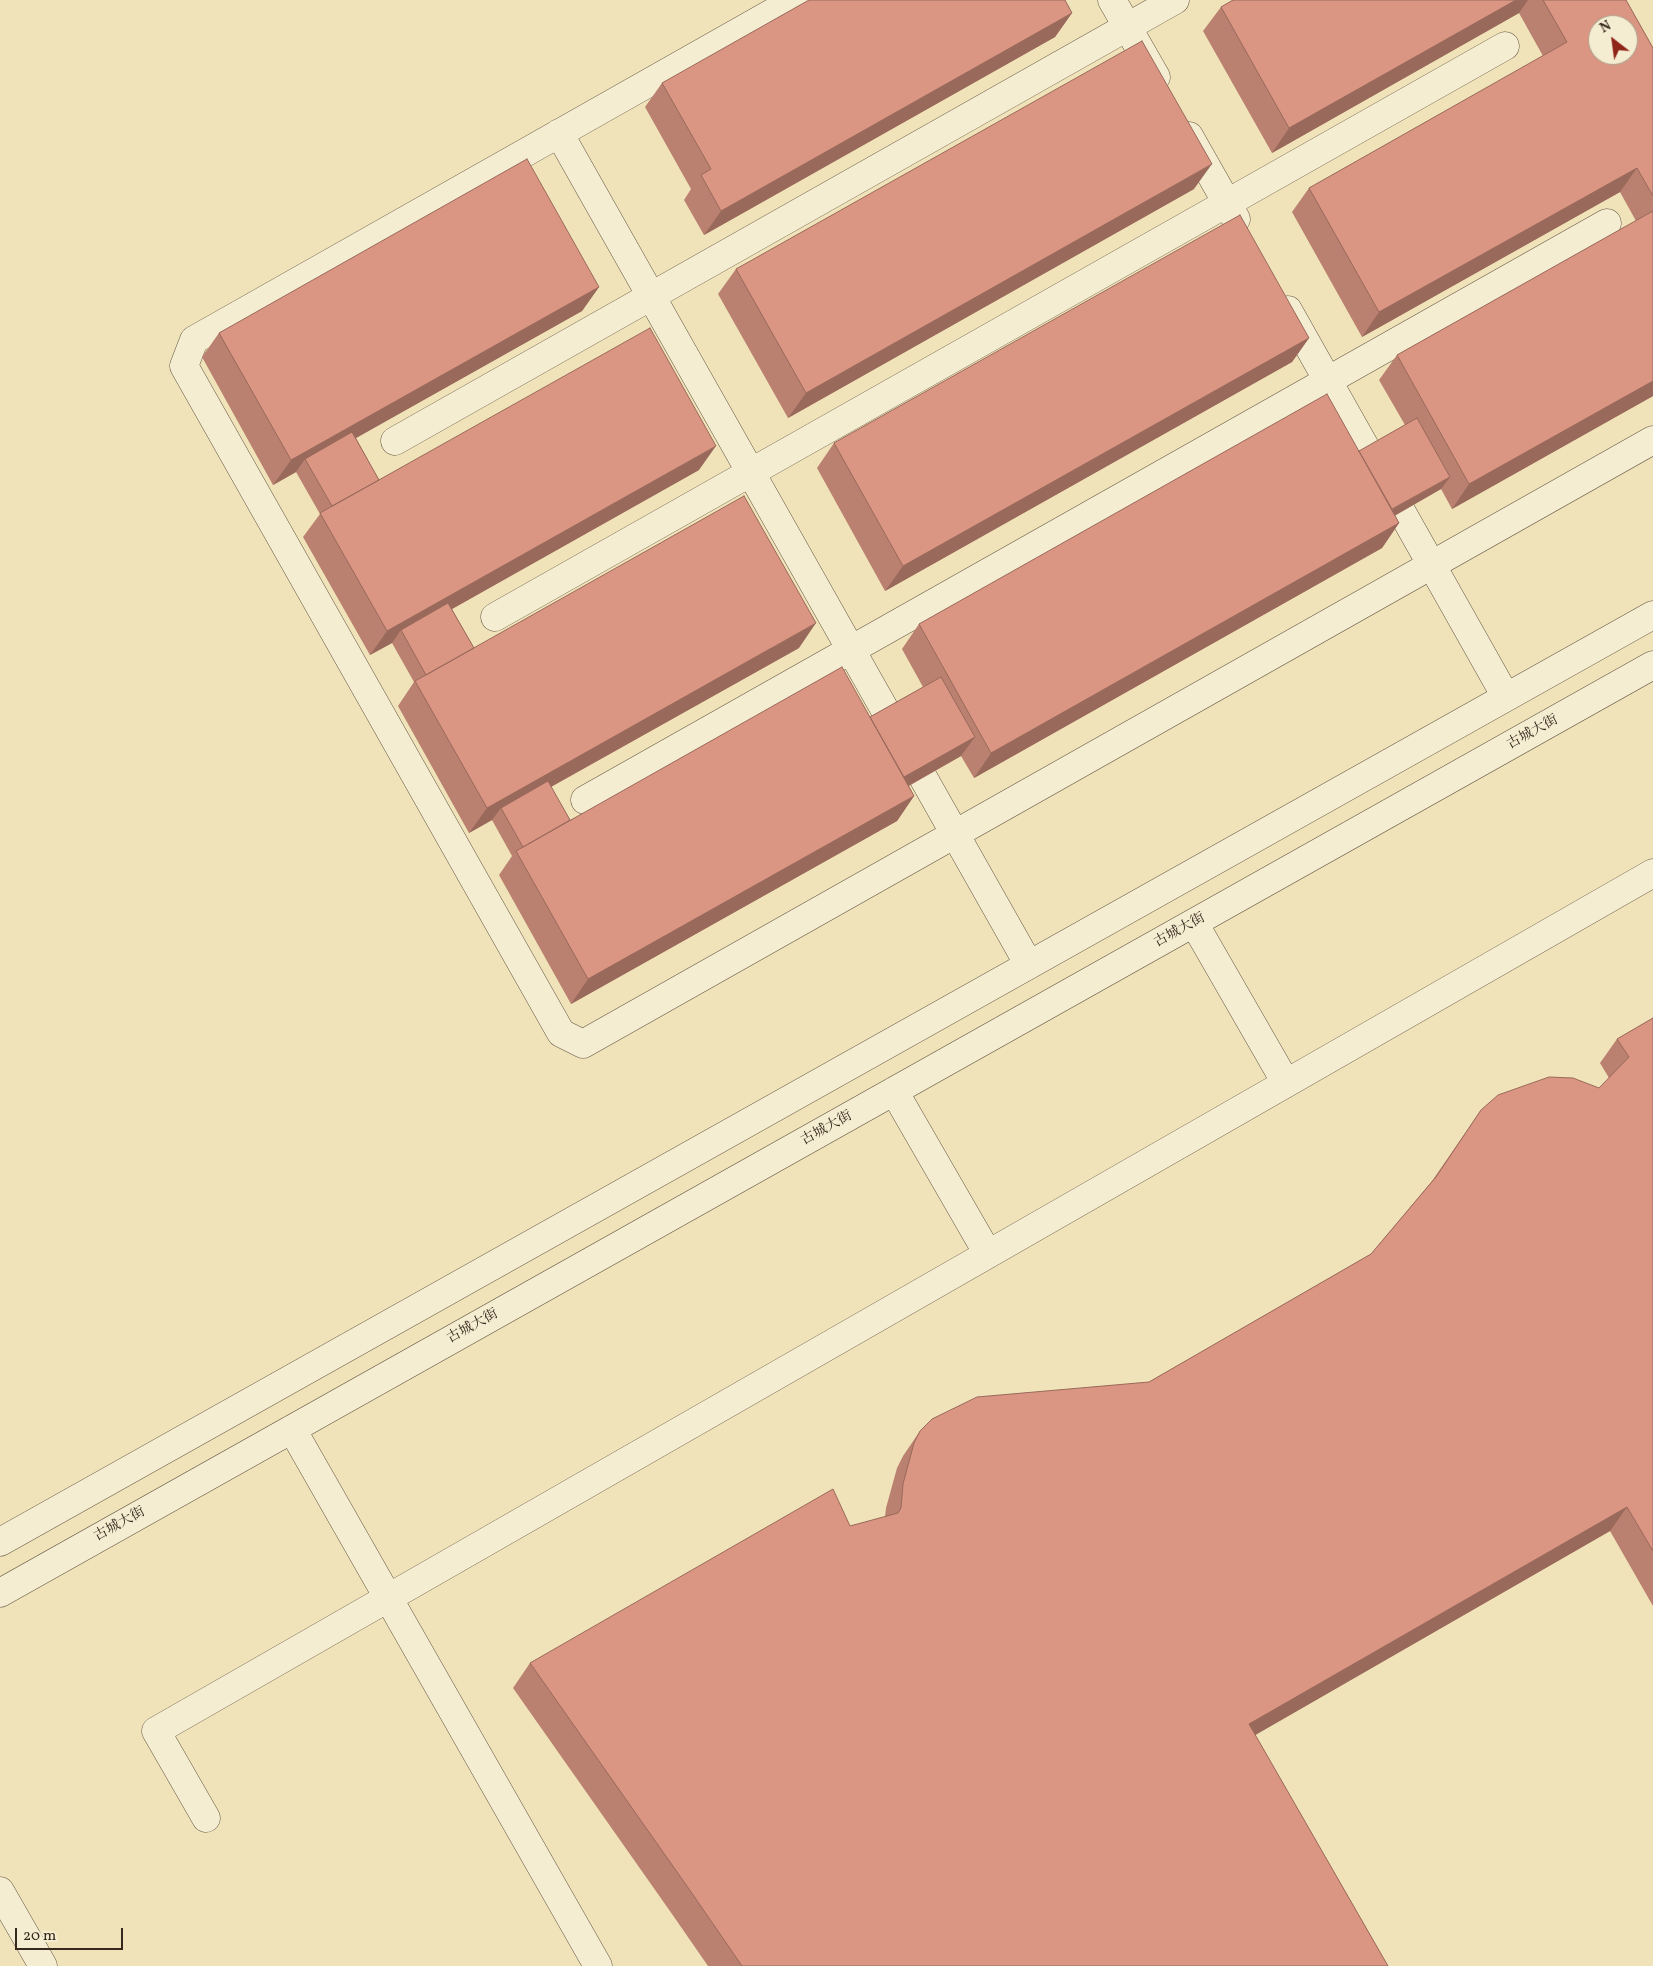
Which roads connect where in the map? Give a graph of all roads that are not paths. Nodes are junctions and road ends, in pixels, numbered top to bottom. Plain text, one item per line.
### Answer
1 (795, 0) edge
2 (1112, 0) edge
3 (1175, 0) edge
4 (1128, 27) junction
5 (1505, 46) dead end
6 (559, 133) junction
7 (1227, 203) junction
8 (1606, 223) dead end
9 (1246, 237) edge
10 (1275, 288) edge
11 (651, 296) junction
12 (1327, 380) junction
13 (1653, 440) edge
14 (395, 441) dead end
15 (751, 473) junction
16 (1431, 565) junction
17 (1653, 615) edge
18 (495, 617) dead end
19 (851, 649) junction
20 (1653, 665) edge
21 (1506, 697) junction
22 (585, 800) dead end
23 (955, 834) junction
24 (1653, 872) edge
25 (1194, 923) junction
26 (1029, 965) junction
27 (1286, 1083) junction
28 (894, 1091) junction
29 (988, 1254) junction
30 (292, 1429) junction
31 (0, 1542) edge
32 (0, 1593) edge
33 (388, 1598) junction
34 (206, 1818) dead end
35 (0, 1891) edge
36 (43, 1966) edge
37 (598, 1966) edge

1 - 6 street
2 - 4 street
3 - 4 street
4 - 7 street
4 - 11 street
5 - 7 street
6 - 11 street
6 - 23 street
7 - 9 street
7 - 15 street
8 - 12 street
10 - 12 street
11 - 14 street
11 - 15 street
12 - 16 street
12 - 19 street
13 - 16 street
15 - 18 street
15 - 19 street
16 - 21 street
16 - 23 street
17 - 21 street
19 - 22 street
19 - 23 street
20 - 25 street, 古城大街
21 - 26 street
23 - 26 street
24 - 27 street
25 - 27 street
25 - 28 street, 古城大街
26 - 31 street
27 - 29 street
28 - 29 street
28 - 30 street, 古城大街
29 - 33 street
30 - 32 street, 古城大街
30 - 33 street
33 - 34 street
33 - 37 street
35 - 36 street

